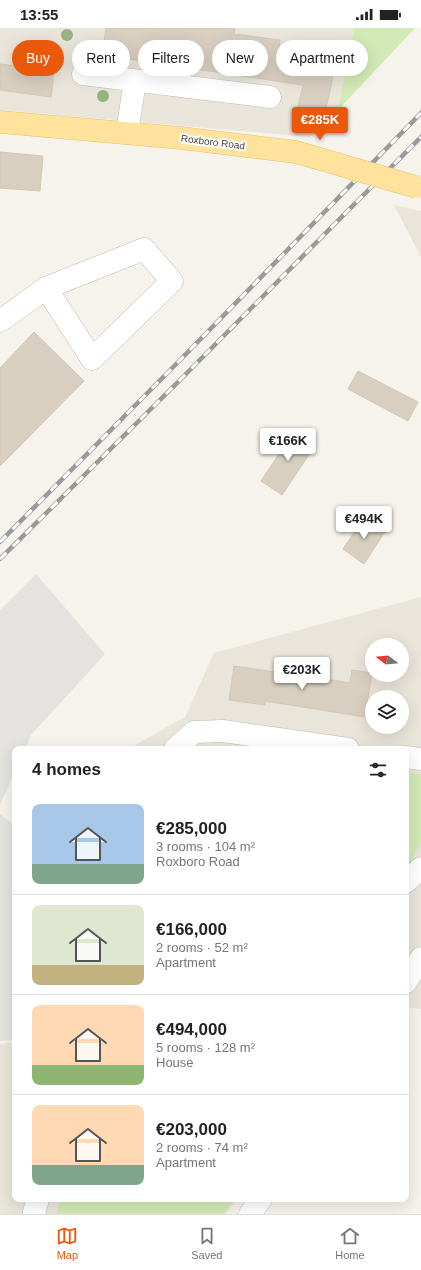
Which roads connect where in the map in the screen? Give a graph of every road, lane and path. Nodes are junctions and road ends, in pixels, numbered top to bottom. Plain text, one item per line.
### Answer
1 (97, 76) edge
2 (135, 81) junction
3 (270, 97) dead end
4 (0, 122) edge
5 (127, 133) junction
6 (419, 187) edge
7 (46, 288) junction
8 (0, 321) edge
9 (178, 746) edge
10 (327, 746) edge
11 (409, 757) edge
12 (421, 759) edge
13 (421, 868) edge
14 (409, 879) edge
15 (421, 958) edge
16 (409, 977) edge
17 (37, 1202) edge
18 (259, 1202) edge
19 (35, 1214) edge
20 (250, 1214) edge

1 - 2 street
2 - 3 street
2 - 5 street
4 - 5 main road, Roxboro Road
5 - 6 main road, Roxboro Road, bridge
7 - 7 street
7 - 8 street
9 - 10 street
11 - 12 street
13 - 14 street
15 - 16 street
17 - 19 street
18 - 20 street

